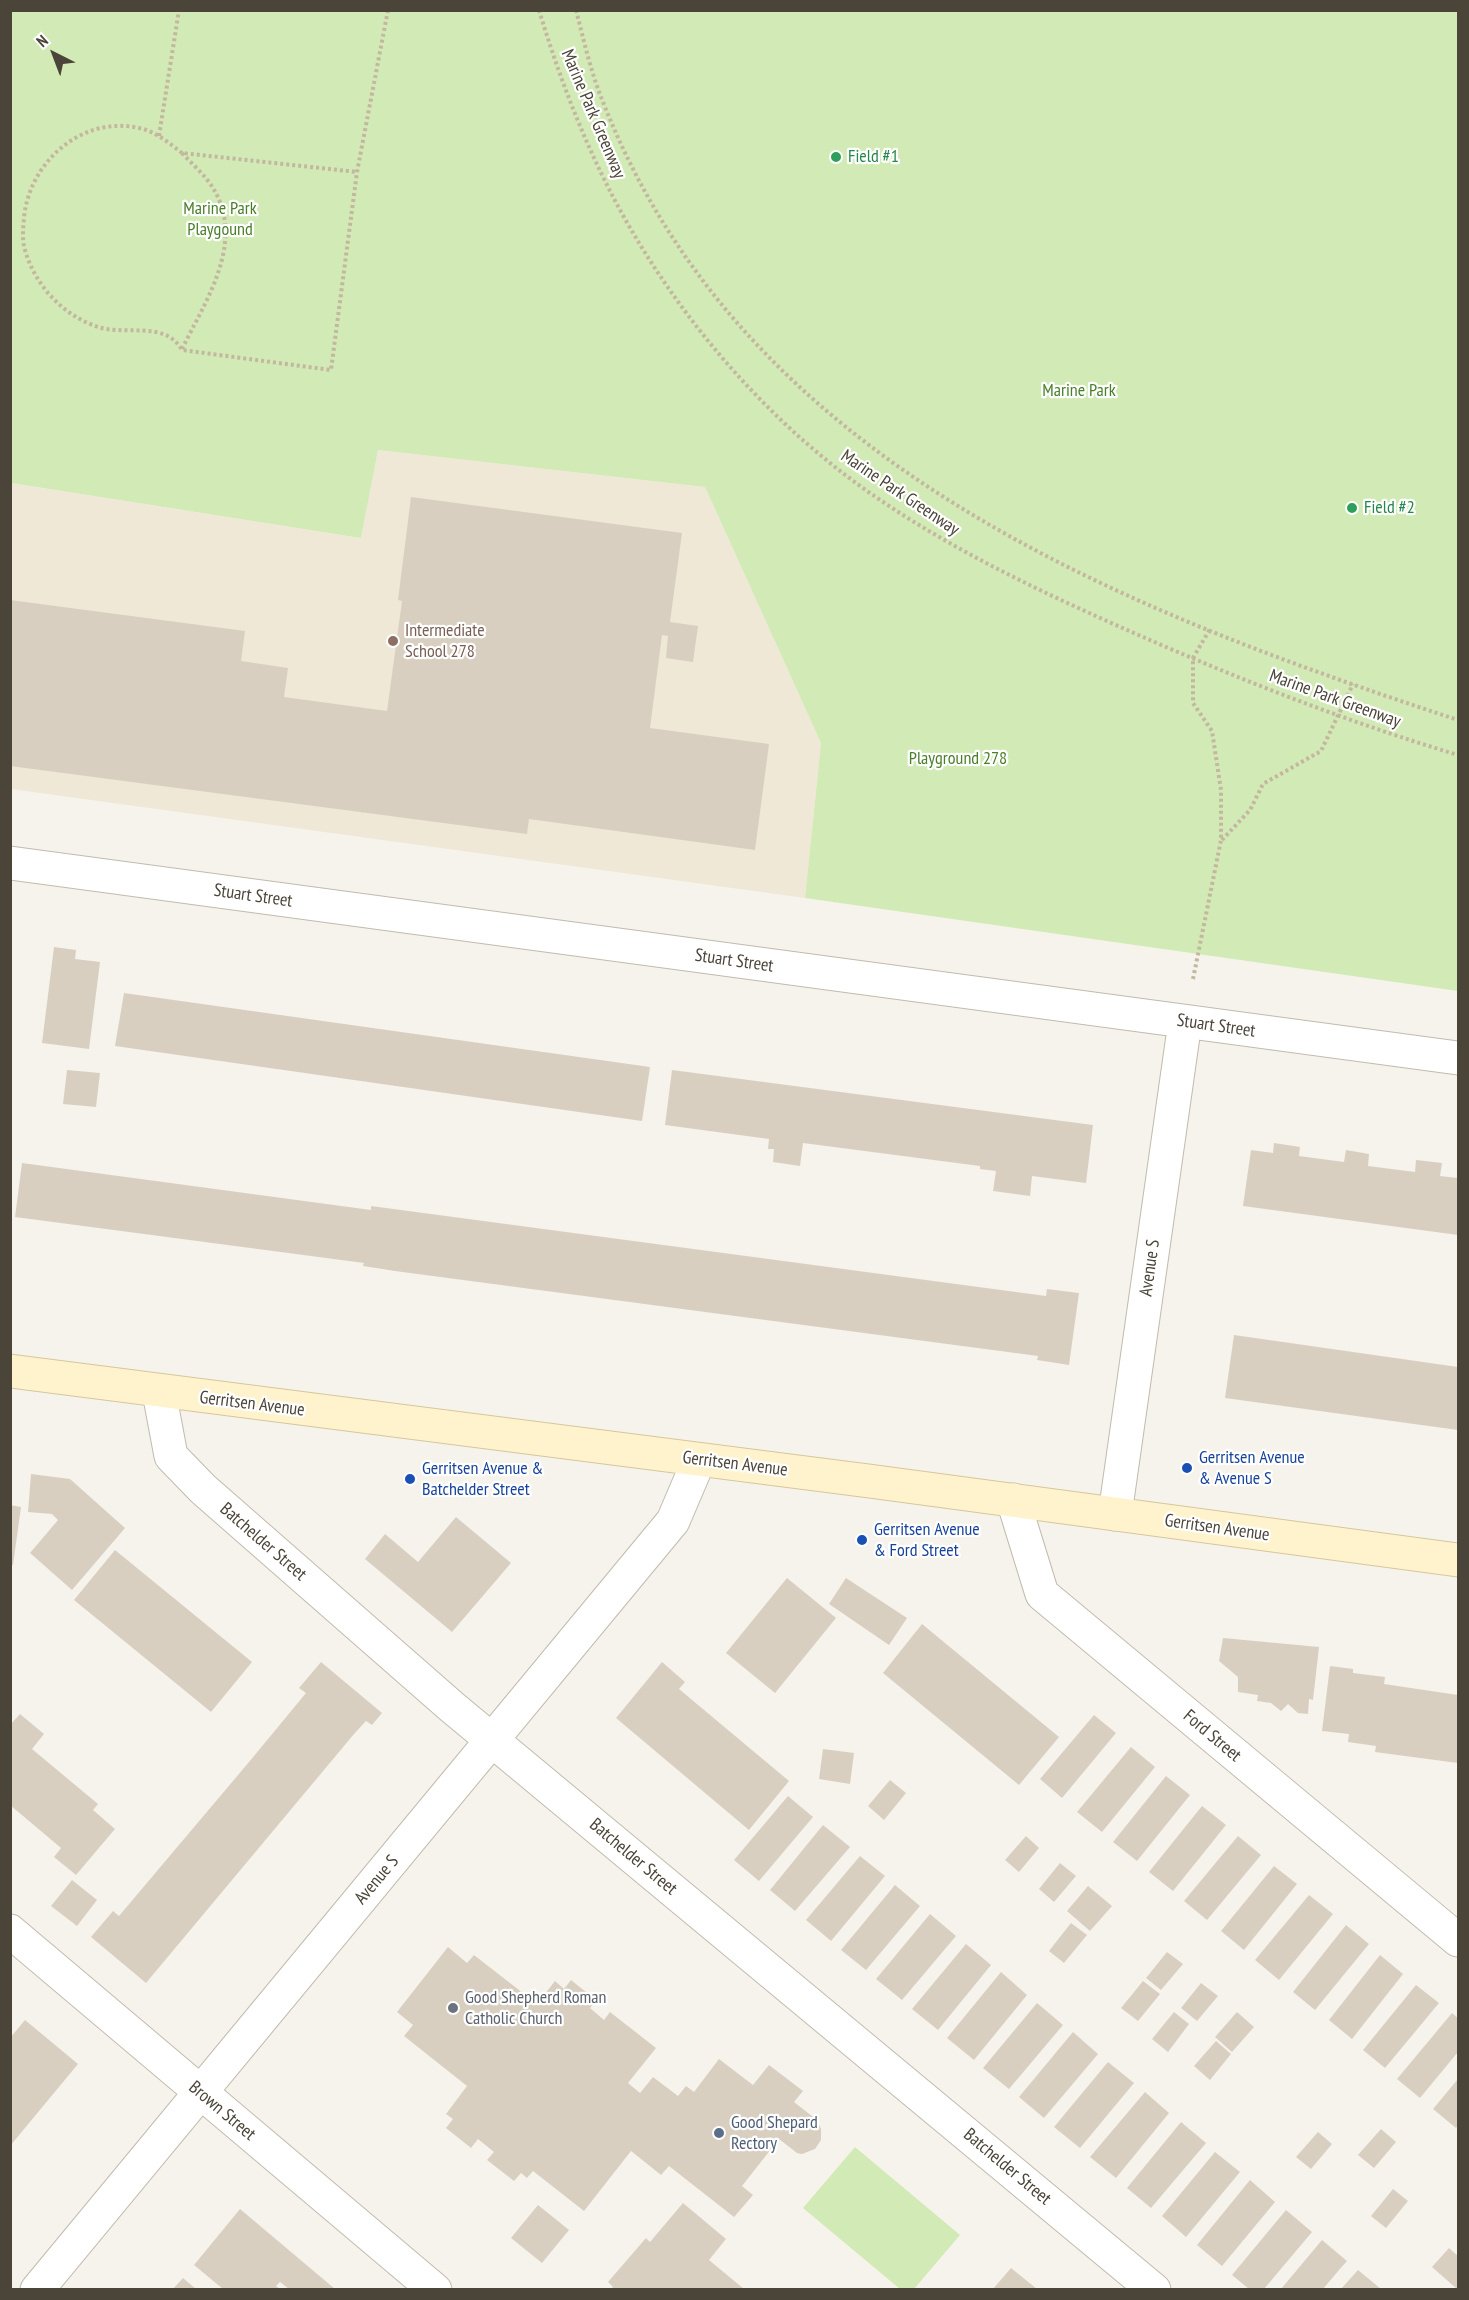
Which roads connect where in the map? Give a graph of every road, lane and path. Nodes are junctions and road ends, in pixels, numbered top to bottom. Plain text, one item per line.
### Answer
1 (179, 10) edge
2 (388, 10) edge
3 (538, 10) edge
4 (576, 10) edge
5 (159, 136) junction
6 (182, 153) junction
7 (357, 172) junction
8 (182, 350) junction
9 (1210, 629) junction
10 (1193, 658) junction
11 (1353, 684) junction
12 (1339, 715) junction
13 (1458, 720) edge
14 (1458, 755) edge
15 (1221, 840) junction
16 (10, 863) edge
17 (1193, 979) dead end
18 (1185, 1022) junction
19 (1458, 1058) edge
20 (10, 1371) edge
21 (159, 1392) junction
22 (699, 1460) junction
23 (1013, 1500) junction
24 (1114, 1514) junction
25 (1458, 1560) edge
26 (493, 1741) junction
27 (10, 1931) edge
28 (1458, 1940) edge
29 (201, 2093) junction
30 (37, 2289) edge
31 (435, 2289) edge
32 (1154, 2289) edge

1 - 5 path
2 - 7 path
3 - 10 path, Marine Park Greenway
4 - 9 path, Marine Park Greenway
5 - 6 path
5 - 8 path
6 - 7 path
6 - 8 path
7 - 8 path
9 - 10 path
9 - 11 path, Marine Park Greenway
10 - 12 path, Marine Park Greenway
10 - 15 path
11 - 12 path
11 - 13 path, Marine Park Greenway
12 - 14 path, Marine Park Greenway
12 - 15 path
15 - 17 path
16 - 18 street, Stuart Street
18 - 19 street, Stuart Street
18 - 24 street, Avenue S
20 - 21 main road, Gerritsen Avenue
21 - 22 main road, Gerritsen Avenue
21 - 26 street, Batchelder Street
22 - 23 main road, Gerritsen Avenue
22 - 26 street, Avenue S
23 - 24 main road, Gerritsen Avenue
23 - 28 street, Ford Street
24 - 25 main road, Gerritsen Avenue
26 - 29 street, Avenue S
26 - 32 street, Batchelder Street
27 - 29 street, Brown Street
29 - 30 street, Avenue S
29 - 31 street, Brown Street

